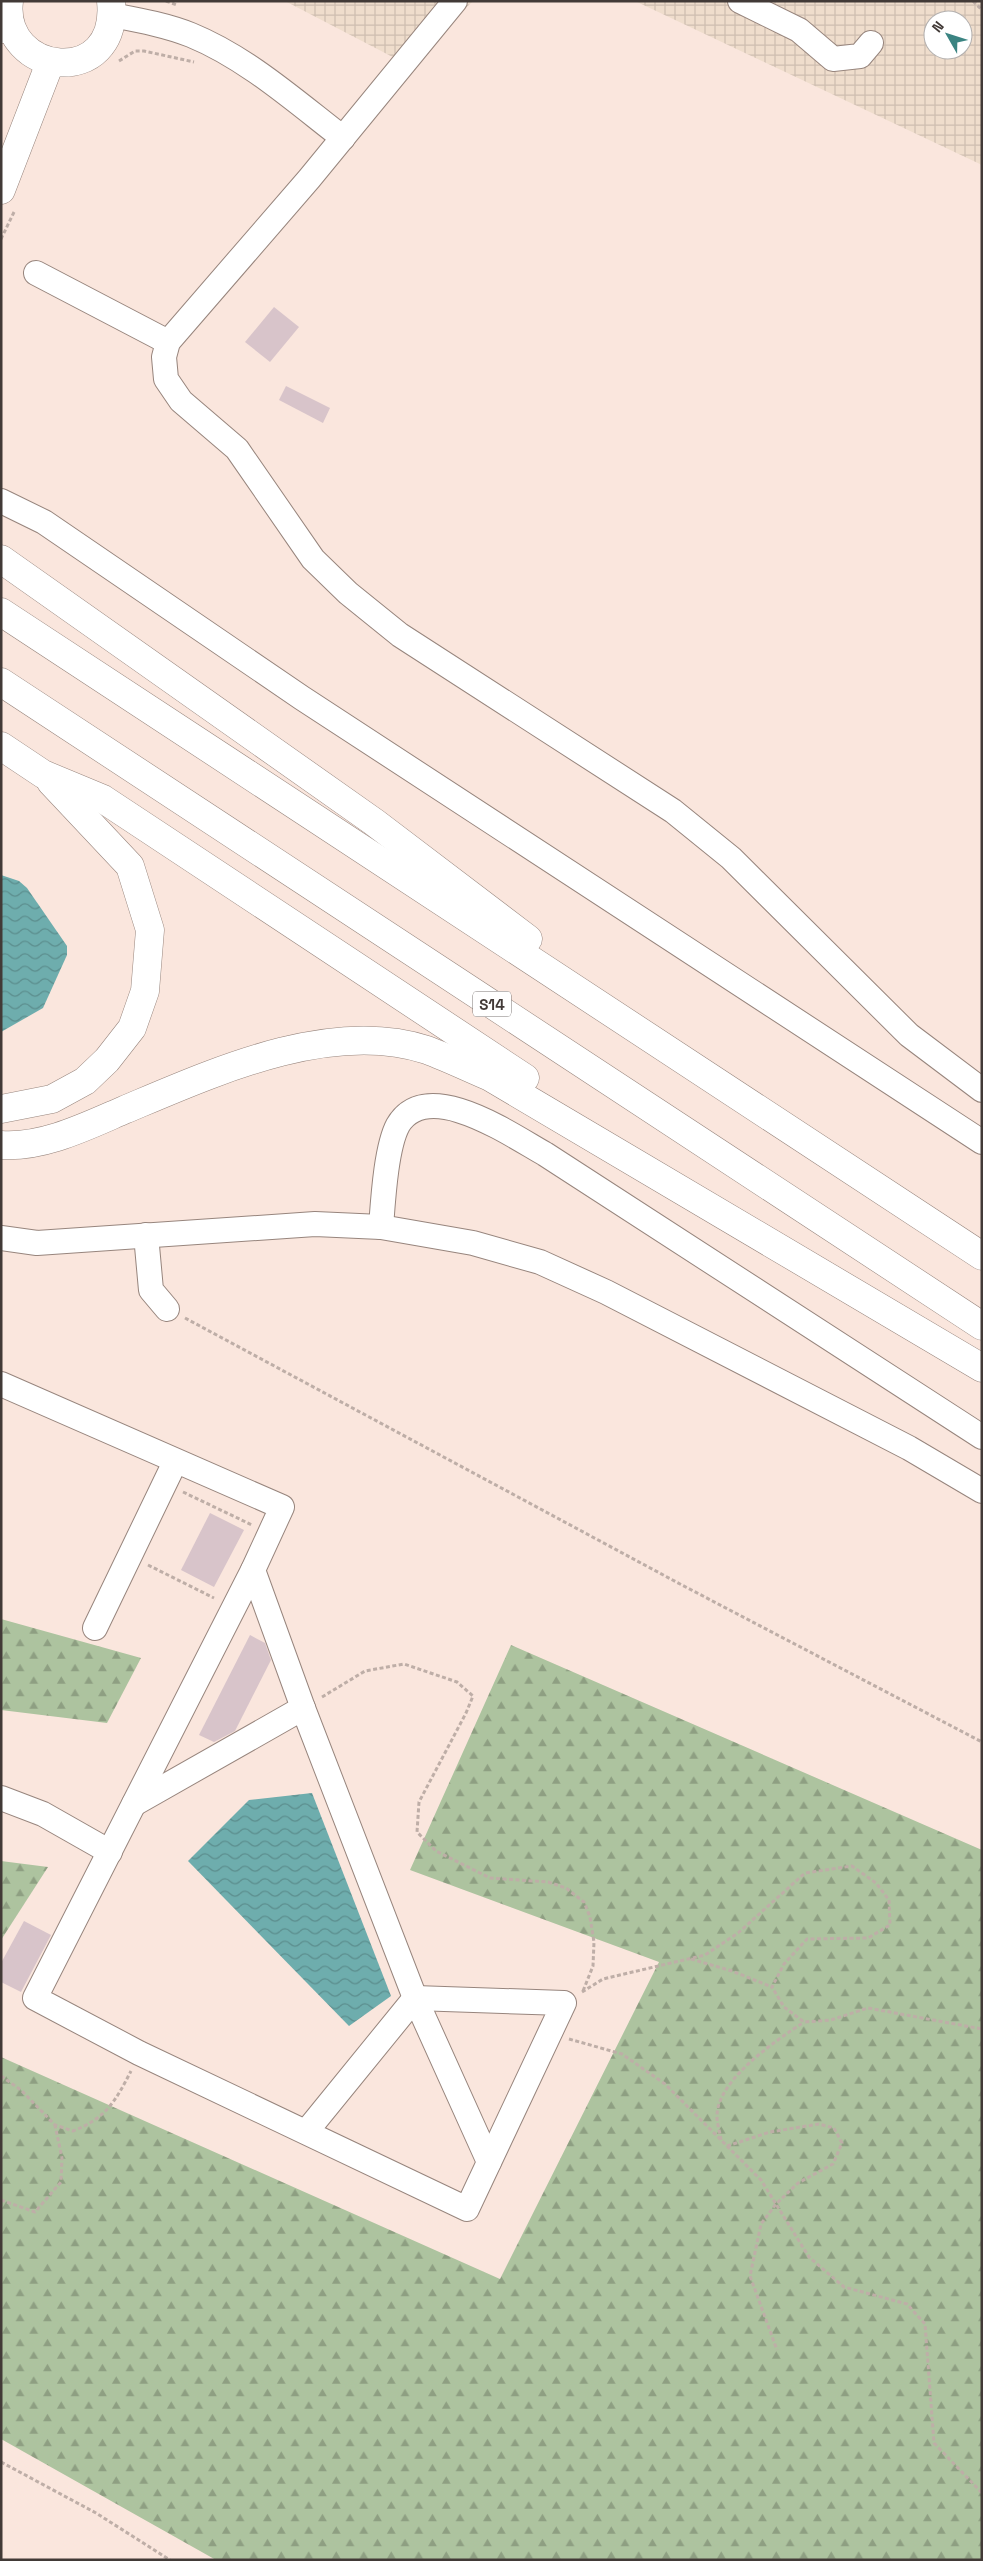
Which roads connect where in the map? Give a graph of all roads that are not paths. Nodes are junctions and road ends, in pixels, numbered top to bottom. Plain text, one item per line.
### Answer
1 (9, 1) edge
2 (455, 1) edge
3 (740, 1) edge
4 (112, 8) edge
5 (6, 29) edge
6 (871, 42) dead end
7 (50, 63) junction
8 (342, 138) junction
9 (10, 196) edge
10 (36, 273) dead end
11 (168, 342) junction
12 (1, 501) edge
13 (1, 560) edge
14 (1, 612) edge
15 (1, 682) edge
16 (1, 746) edge
17 (43, 774) junction
18 (660, 1044) junction
19 (982, 1090) edge
20 (1, 1109) edge
21 (982, 1142) edge
22 (1, 1145) edge
23 (381, 1227) junction
24 (146, 1235) junction
25 (1, 1238) edge
26 (781, 1248) junction
27 (982, 1256) edge
28 (167, 1308) road end
29 (982, 1326) edge
30 (982, 1368) edge
31 (1, 1384) edge
32 (982, 1437) edge
33 (176, 1462) junction
34 (982, 1492) edge
35 (254, 1570) junction
36 (95, 1628) dead end
37 (303, 1708) junction
38 (1, 1798) edge
39 (134, 1804) junction
40 (110, 1852) junction
41 (415, 1998) junction
42 (306, 2132) junction
43 (489, 2162) junction

1 - 5 main road
2 - 8 street
3 - 6 street
4 - 7 main road
4 - 8 street
5 - 7 main road
7 - 9 main road
8 - 11 street
10 - 11 street
11 - 19 street
12 - 21 street
13 - 18 main road
14 - 18 main road
15 - 29 main road, S14
16 - 17 main road
17 - 20 main road
17 - 26 main road
18 - 27 main road
22 - 26 main road
23 - 24 street
23 - 32 street
23 - 34 street
24 - 25 street
24 - 28 street
26 - 30 main road
31 - 33 street
33 - 35 street
33 - 36 street
35 - 37 street
35 - 39 street
37 - 39 street
37 - 41 street
38 - 40 street
39 - 40 street
40 - 42 street
41 - 42 street
41 - 43 street
41 - 43 street
42 - 43 street

